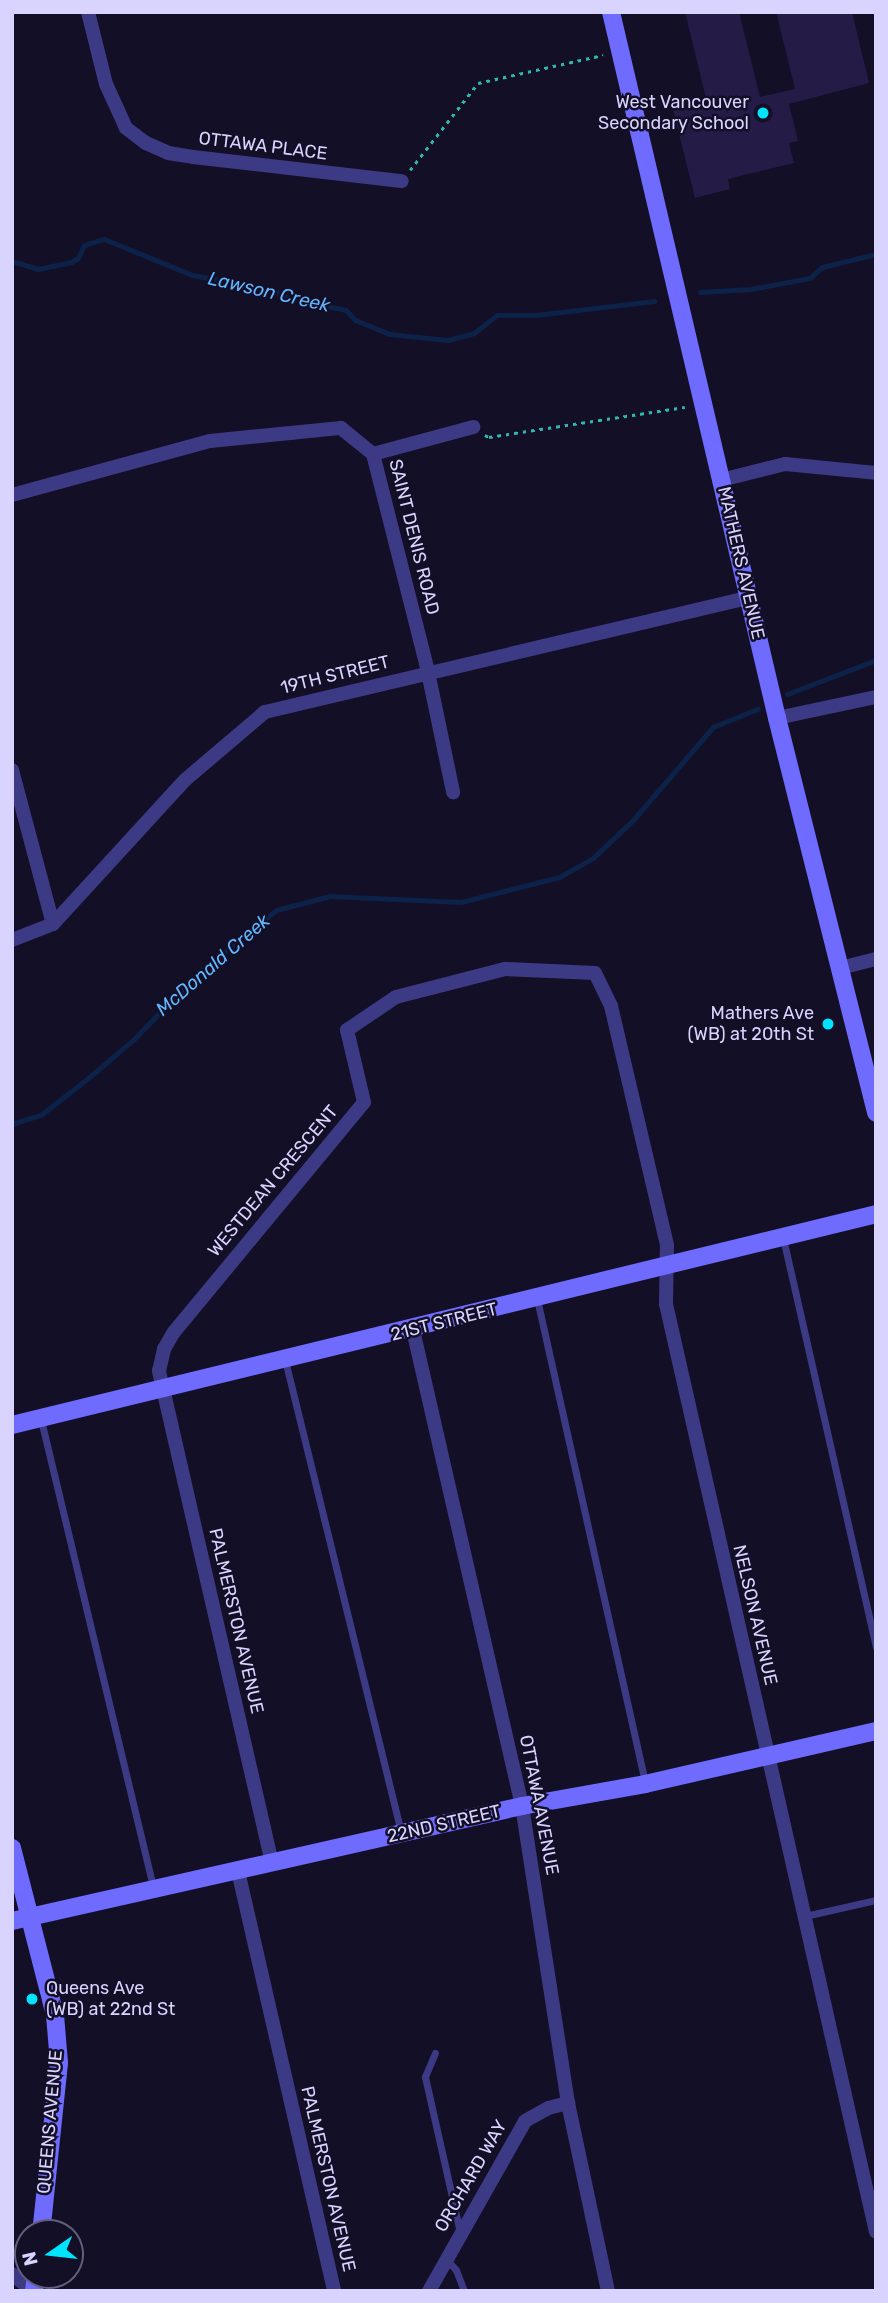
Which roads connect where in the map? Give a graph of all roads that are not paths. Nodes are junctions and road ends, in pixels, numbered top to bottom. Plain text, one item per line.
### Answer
1 (88, 12) edge
2 (611, 12) edge
3 (402, 181) road end
4 (473, 427) road end
5 (373, 454) junction
6 (876, 473) edge
7 (721, 480) junction
8 (12, 495) edge
9 (749, 598) junction
10 (428, 671) junction
11 (876, 697) edge
12 (777, 718) junction
13 (12, 770) edge
14 (453, 792) dead end
15 (53, 924) junction
16 (12, 940) edge
17 (876, 959) edge
18 (840, 968) junction
19 (611, 1006) joint
20 (873, 1090) edge
21 (876, 1113) edge
22 (876, 1214) edge
23 (783, 1237) junction
24 (665, 1265) junction
25 (537, 1299) junction
26 (413, 1330) junction
27 (285, 1360) junction
28 (163, 1387) junction
29 (40, 1419) junction
30 (12, 1425) edge
31 (876, 1648) edge
32 (876, 1731) edge
33 (767, 1757) junction
34 (645, 1784) junction
35 (522, 1806) junction
36 (401, 1833) junction
37 (12, 1848) edge
38 (272, 1863) junction
39 (238, 1871) junction
40 (154, 1889) junction
41 (876, 1900) edge
42 (804, 1916) junction
43 (21, 1919) edge
44 (435, 2053) dead end
45 (568, 2103) junction
46 (42, 2219) edge
47 (460, 2232) junction
48 (876, 2232) edge
49 (447, 2260) junction
50 (12, 2274) edge
51 (34, 2291) edge
52 (334, 2291) edge
53 (429, 2291) edge
54 (464, 2291) edge
55 (608, 2291) edge

1 - 3 street, OTTAWA PLACE
2 - 7 street, MATHERS AVENUE
4 - 5 street
5 - 8 street, SAINT DENIS ROAD
5 - 10 street, SAINT DENIS ROAD
6 - 7 street
7 - 9 street, MATHERS AVENUE
9 - 10 street, 19TH STREET
9 - 12 street, MATHERS AVENUE
10 - 14 street
10 - 15 street, 19TH STREET
11 - 12 street
12 - 18 street, MATHERS AVENUE
13 - 15 street
15 - 16 street, 19TH STREET
17 - 18 street
18 - 20 street, MATHERS AVENUE
19 - 24 street, NELSON AVENUE
19 - 28 street, WESTDEAN CRESCENT
20 - 21 street, MATHERS AVENUE
22 - 23 street, 21ST STREET
23 - 24 street, 21ST STREET
23 - 31 lane
24 - 25 street, 21ST STREET
24 - 33 street, NELSON AVENUE
25 - 26 street, 21ST STREET
25 - 34 lane
26 - 27 street, 21ST STREET
26 - 35 street, OTTAWA AVENUE
27 - 28 street, 21ST STREET
27 - 36 lane
28 - 29 street, 21ST STREET
28 - 38 street, PALMERSTON AVENUE
29 - 30 street, 21ST STREET
29 - 40 lane
32 - 33 street, 22ND STREET
33 - 34 street, 22ND STREET
33 - 42 street, NELSON AVENUE
34 - 35 street, 22ND STREET
35 - 36 street, 22ND STREET
35 - 45 street, OTTAWA AVENUE
36 - 38 street, 22ND STREET
37 - 43 street, QUEENS AVENUE
38 - 39 street, 22ND STREET
39 - 40 street, 22ND STREET
39 - 52 street, PALMERSTON AVENUE
40 - 43 street, 22ND STREET
41 - 42 lane
42 - 48 street, NELSON AVENUE
43 - 46 street, QUEENS AVENUE
44 - 47 lane
45 - 47 street, ORCHARD WAY
45 - 55 street, OTTAWA AVENUE
47 - 49 street, ORCHARD WAY
49 - 53 street, ORCHARD WAY
49 - 54 lane
50 - 51 street

